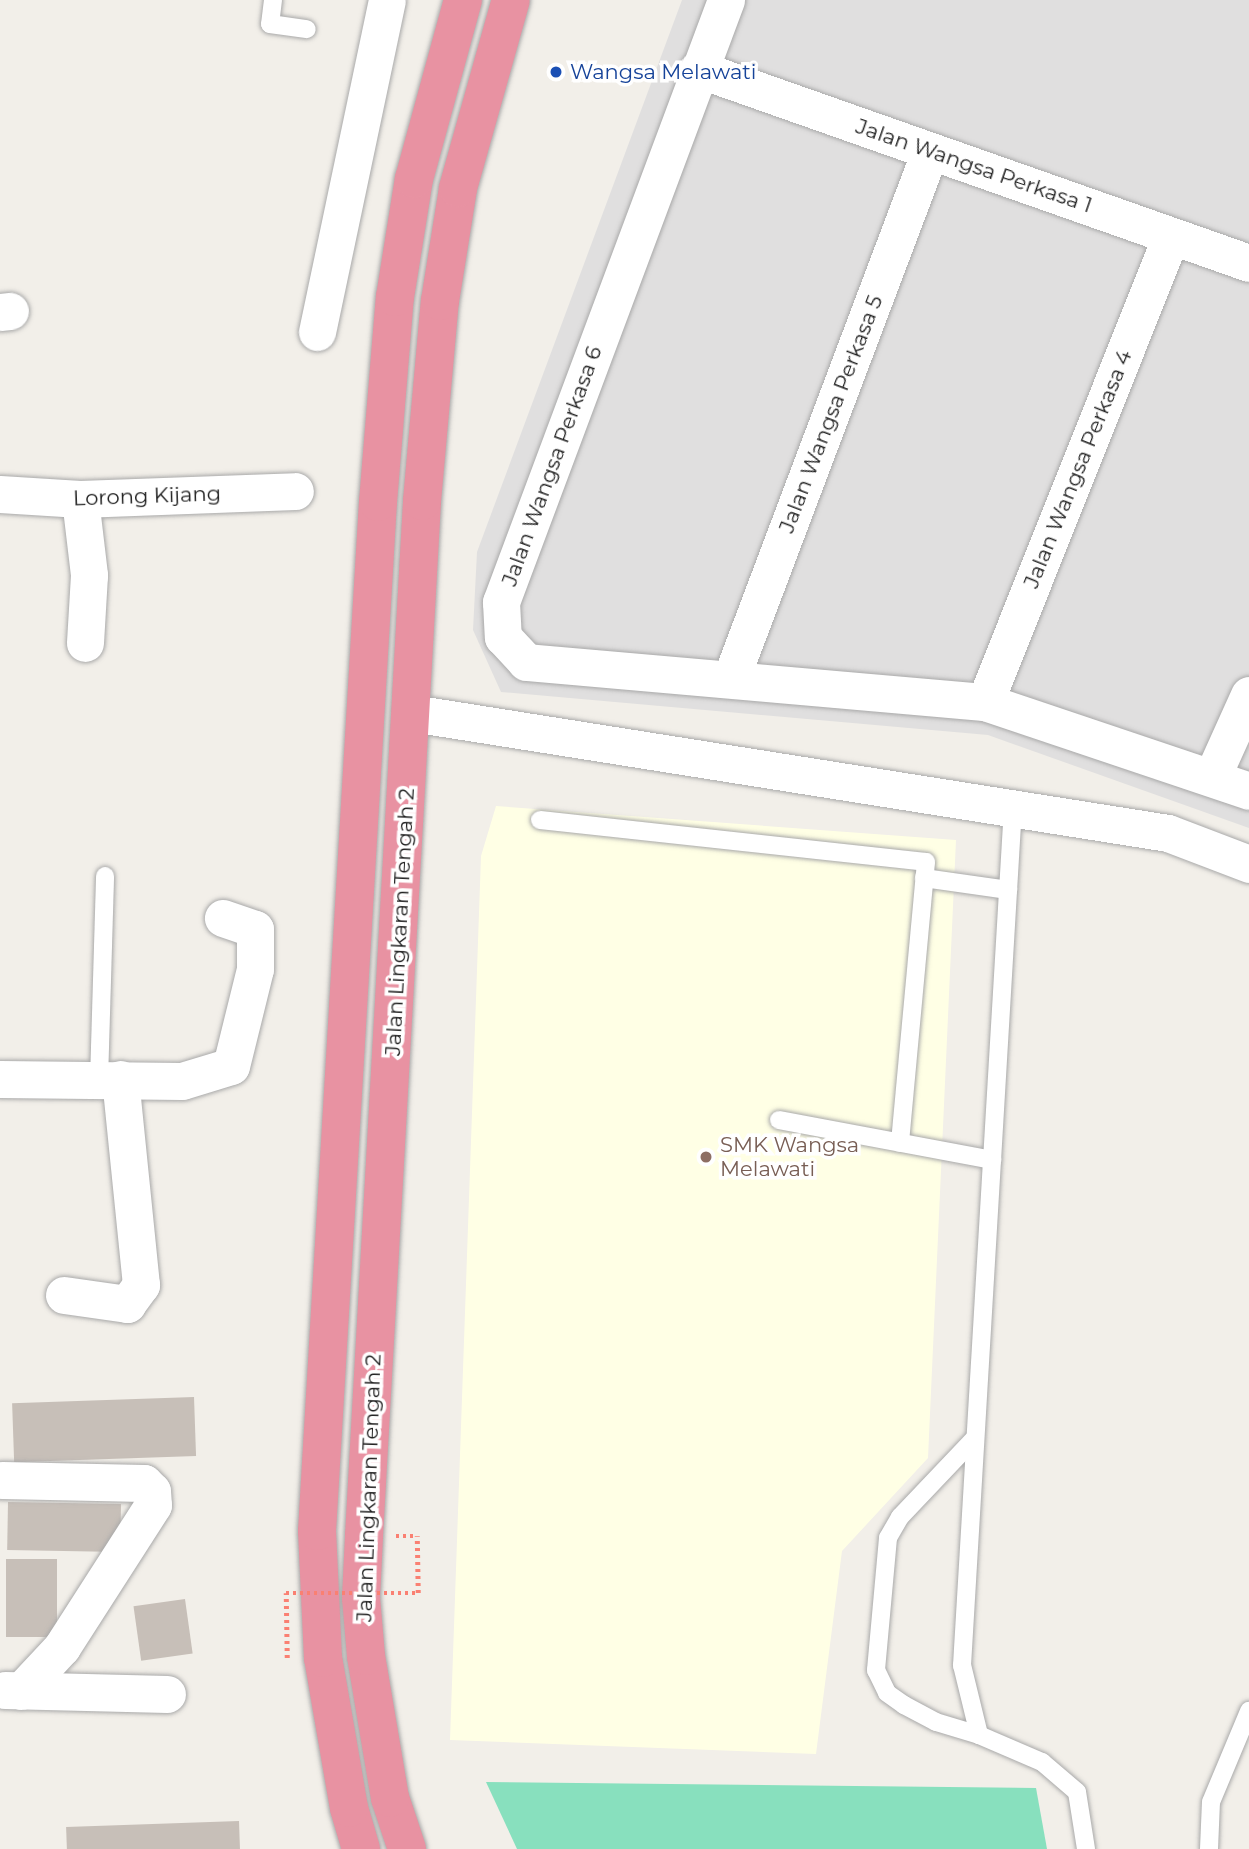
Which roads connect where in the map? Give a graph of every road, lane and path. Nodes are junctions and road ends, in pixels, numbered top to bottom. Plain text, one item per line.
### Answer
1 (273, 0) edge
2 (387, 0) edge
3 (463, 0) edge
4 (511, 0) edge
5 (726, 0) edge
6 (307, 29) dead end
7 (698, 69) junction
8 (930, 151) junction
9 (1171, 236) junction
10 (1249, 263) edge
11 (317, 332) dead end
12 (295, 491) dead end
13 (0, 494) edge
14 (80, 499) junction
15 (85, 643) dead end
16 (731, 678) junction
17 (1249, 695) edge
18 (985, 702) junction
19 (412, 713) junction
20 (1212, 777) junction
21 (1249, 792) edge
22 (1013, 807) junction
23 (540, 820) dead end
24 (1249, 864) edge
25 (105, 876) dead end
26 (924, 878) junction
27 (1008, 890) junction
28 (223, 918) dead end
29 (0, 1079) edge
30 (109, 1080) junction
31 (779, 1120) dead end
32 (900, 1143) junction
33 (992, 1160) junction
34 (64, 1295) dead end
35 (975, 1438) junction
36 (2, 1480) dead end
37 (417, 1536) dead end
38 (286, 1658) dead end
39 (28, 1691) edge
40 (167, 1694) dead end
41 (1249, 1710) edge
42 (979, 1735) junction
43 (361, 1849) edge
44 (407, 1849) edge
45 (1086, 1849) edge
46 (1209, 1849) edge

1 - 6 lane
2 - 11 street
3 - 43 highway, Jalan Lingkaran Tengah 2
4 - 19 highway, Jalan Lingkaran Tengah 2
5 - 7 street, Jalan Wangsa Perkasa 6
7 - 8 street, Jalan Wangsa Perkasa 1
7 - 16 street, Jalan Wangsa Perkasa 6
8 - 9 street, Jalan Wangsa Perkasa 1
8 - 16 street, Jalan Wangsa Perkasa 5
9 - 10 street, Jalan Wangsa Perkasa 1
9 - 18 street, Jalan Wangsa Perkasa 4
12 - 14 street, Lorong Kijang
13 - 14 street, Lorong Kijang
14 - 15 street
16 - 18 street, Jalan Wangsa Perkasa 6
17 - 20 street
18 - 20 street, Jalan Wangsa Perkasa 6
19 - 22 street
19 - 44 highway, Jalan Lingkaran Tengah 2
20 - 21 street, Jalan Wangsa Perkasa 6
22 - 24 street
22 - 27 lane
23 - 26 lane
25 - 30 lane
26 - 27 lane
26 - 32 lane
27 - 33 lane
28 - 30 street
29 - 30 street
30 - 34 street
31 - 32 lane
32 - 33 lane
33 - 35 lane
35 - 42 lane
35 - 42 lane
36 - 39 street
37 - 38 path, bridge
39 - 40 street
41 - 46 lane
42 - 45 lane

